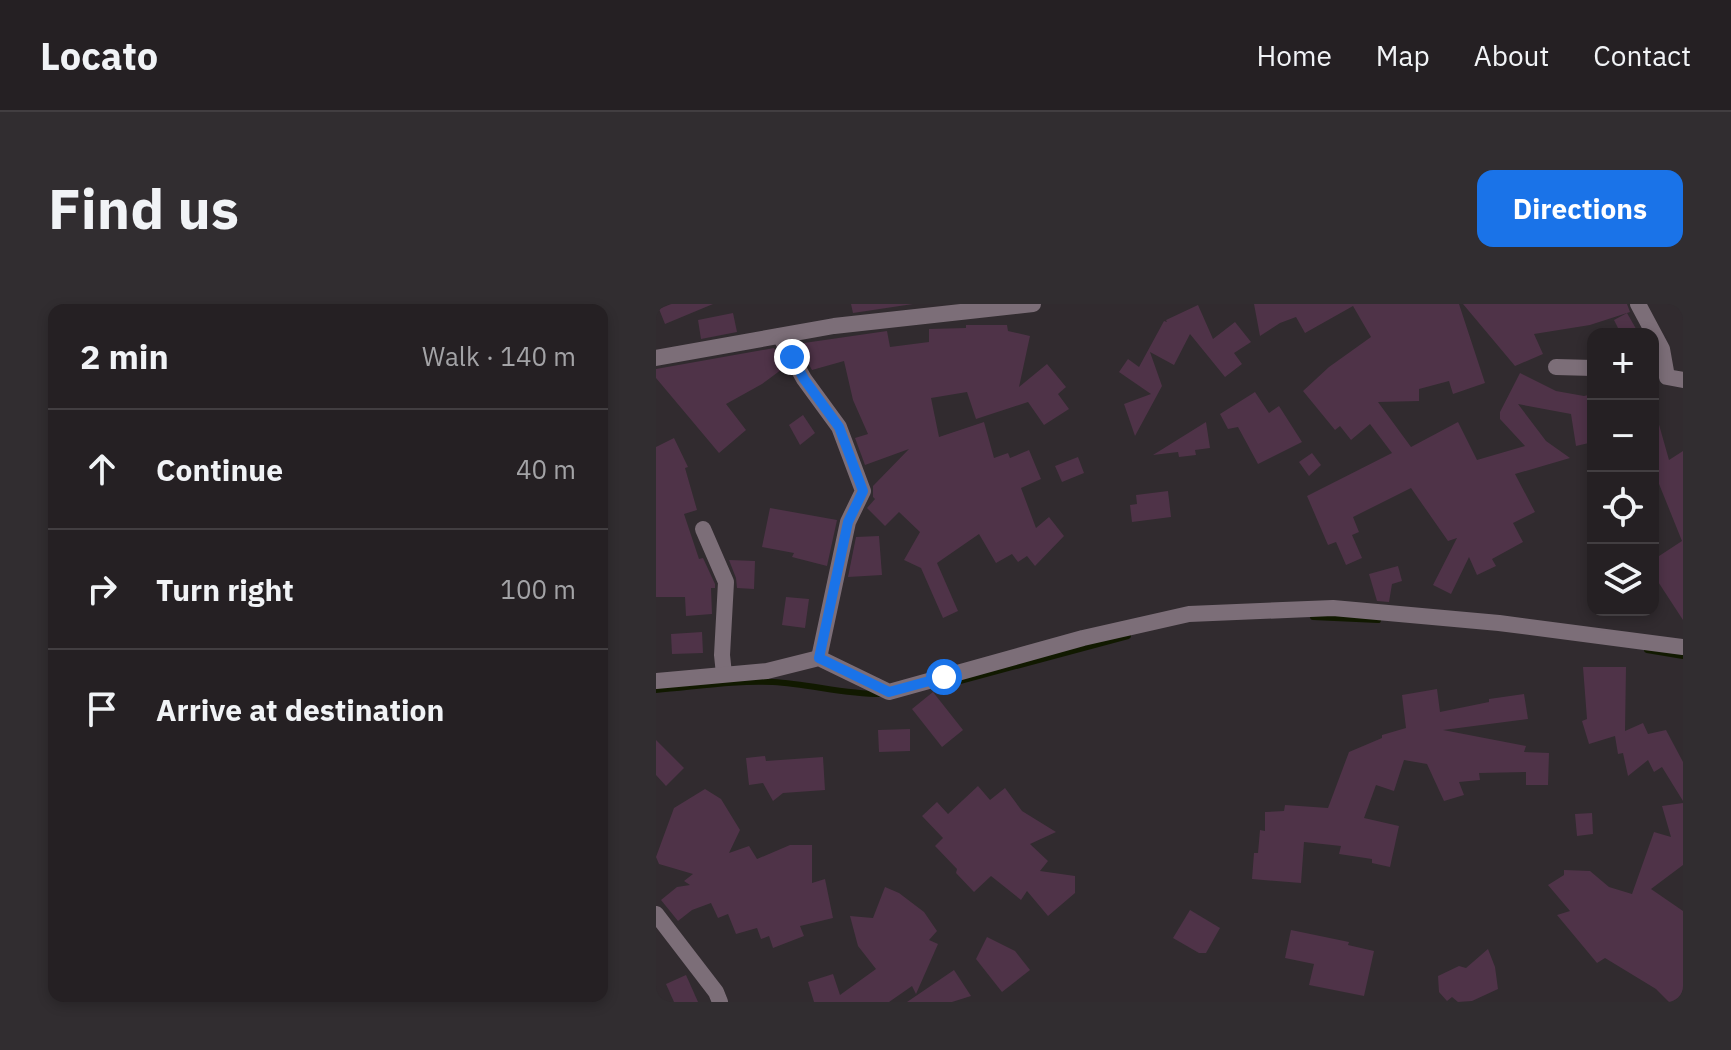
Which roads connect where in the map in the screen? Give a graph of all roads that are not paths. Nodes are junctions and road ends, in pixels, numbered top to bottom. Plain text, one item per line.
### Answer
1 (1033, 304) edge
2 (1638, 304) edge
3 (780, 336) junction
4 (656, 358) edge
5 (1556, 367) dead end
6 (1587, 368) edge
7 (1668, 378) edge
8 (703, 529) dead end
9 (1683, 647) edge
10 (819, 658) junction
11 (724, 674) junction
12 (656, 681) edge
13 (656, 914) edge
14 (720, 1002) edge

1 - 3 street
2 - 7 street
3 - 4 street
3 - 10 street
5 - 6 street
8 - 11 street
9 - 10 street
10 - 11 street
11 - 12 street
13 - 14 street

